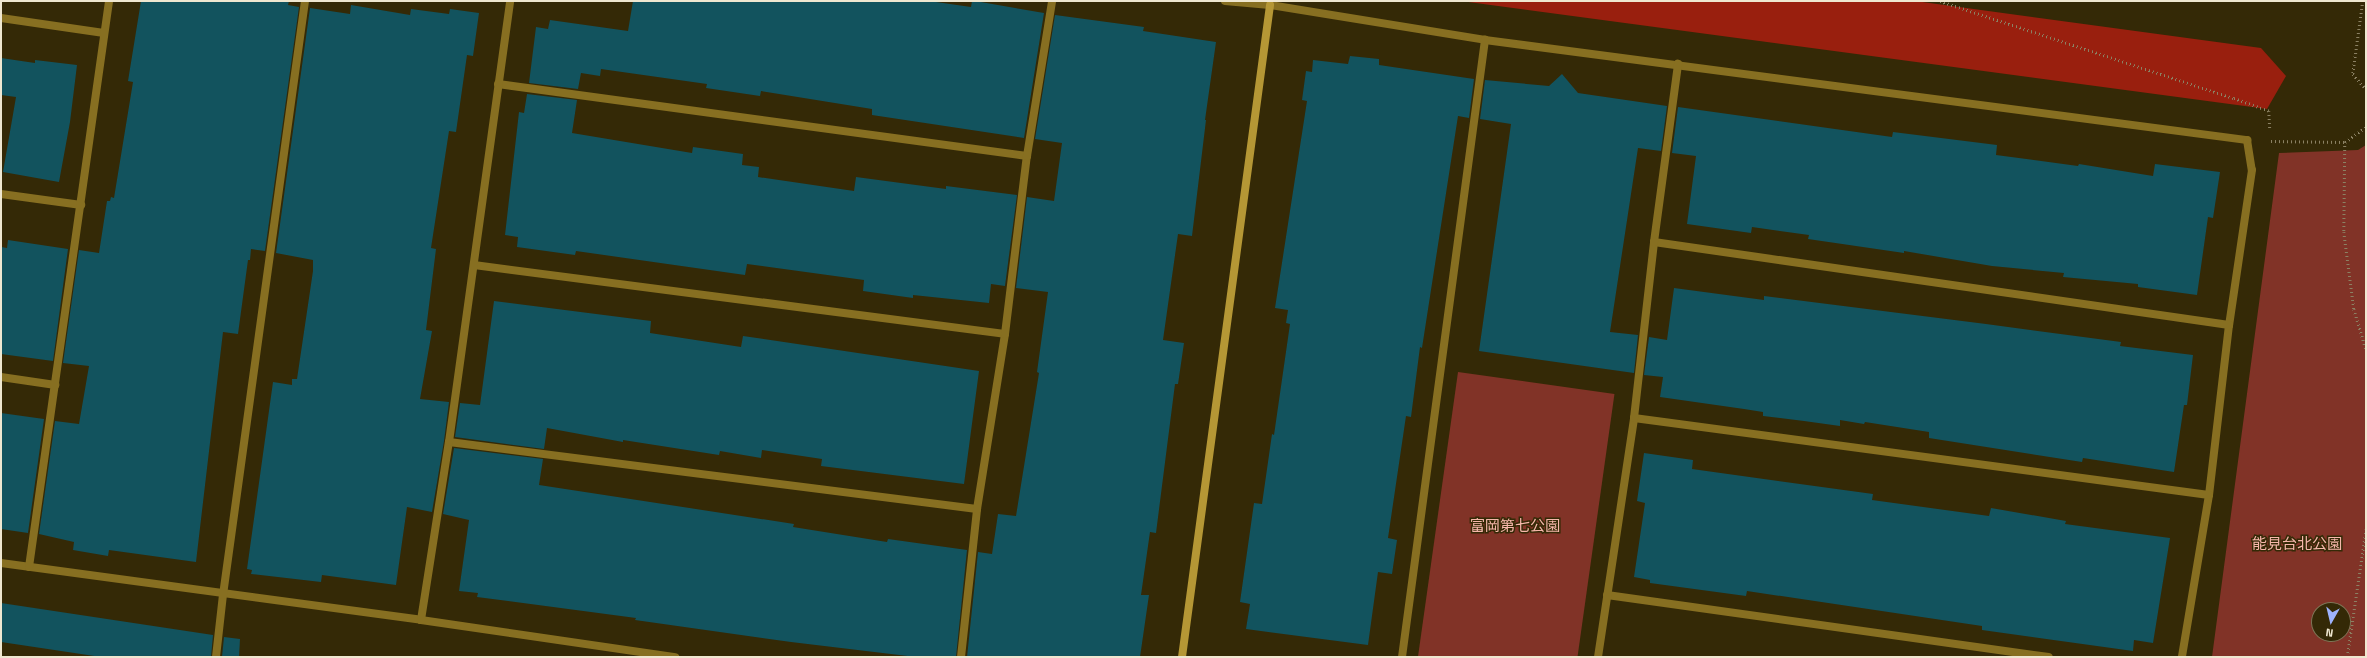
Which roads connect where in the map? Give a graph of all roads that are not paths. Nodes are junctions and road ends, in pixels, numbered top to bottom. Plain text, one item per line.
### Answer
1 (109, 1) edge
2 (305, 1) edge
3 (510, 1) edge
4 (1052, 1) edge
5 (1225, 1) edge
6 (1270, 5) junction
7 (1, 18) edge
8 (104, 33) junction
9 (1485, 40) junction
10 (1678, 64) junction
11 (498, 84) junction
12 (1028, 156) junction
13 (1, 194) edge
14 (81, 205) junction
15 (1654, 242) junction
16 (474, 265) junction
17 (2229, 325) junction
18 (1005, 334) junction
19 (1, 378) edge
20 (56, 385) junction
21 (1634, 418) junction
22 (449, 442) junction
23 (2208, 495) junction
24 (977, 509) junction
25 (1, 564) edge
26 (29, 567) junction
27 (223, 594) junction
28 (1607, 595) junction
29 (421, 620) junction
30 (216, 657) edge
31 (675, 657) edge
32 (961, 657) edge
33 (1182, 657) edge
34 (1402, 657) edge
35 (1598, 657) edge
36 (2049, 657) edge
37 (2182, 657) edge

1 - 8 street
2 - 27 street
3 - 11 street
4 - 12 street
5 - 6 street
6 - 9 street
6 - 33 street
7 - 8 street
8 - 14 street
9 - 10 street
9 - 34 street
10 - 15 street
10 - 17 street
11 - 12 street
11 - 16 street
12 - 18 street
13 - 14 street
14 - 20 street
15 - 17 street
15 - 21 street
16 - 18 street
16 - 22 street
17 - 23 street
18 - 24 street
19 - 20 street
20 - 26 street
21 - 23 street
21 - 28 street
22 - 24 street
22 - 29 street
23 - 37 street
24 - 32 street
25 - 26 street
26 - 27 street
27 - 29 street
27 - 30 street
28 - 35 street
28 - 36 street
29 - 31 street

